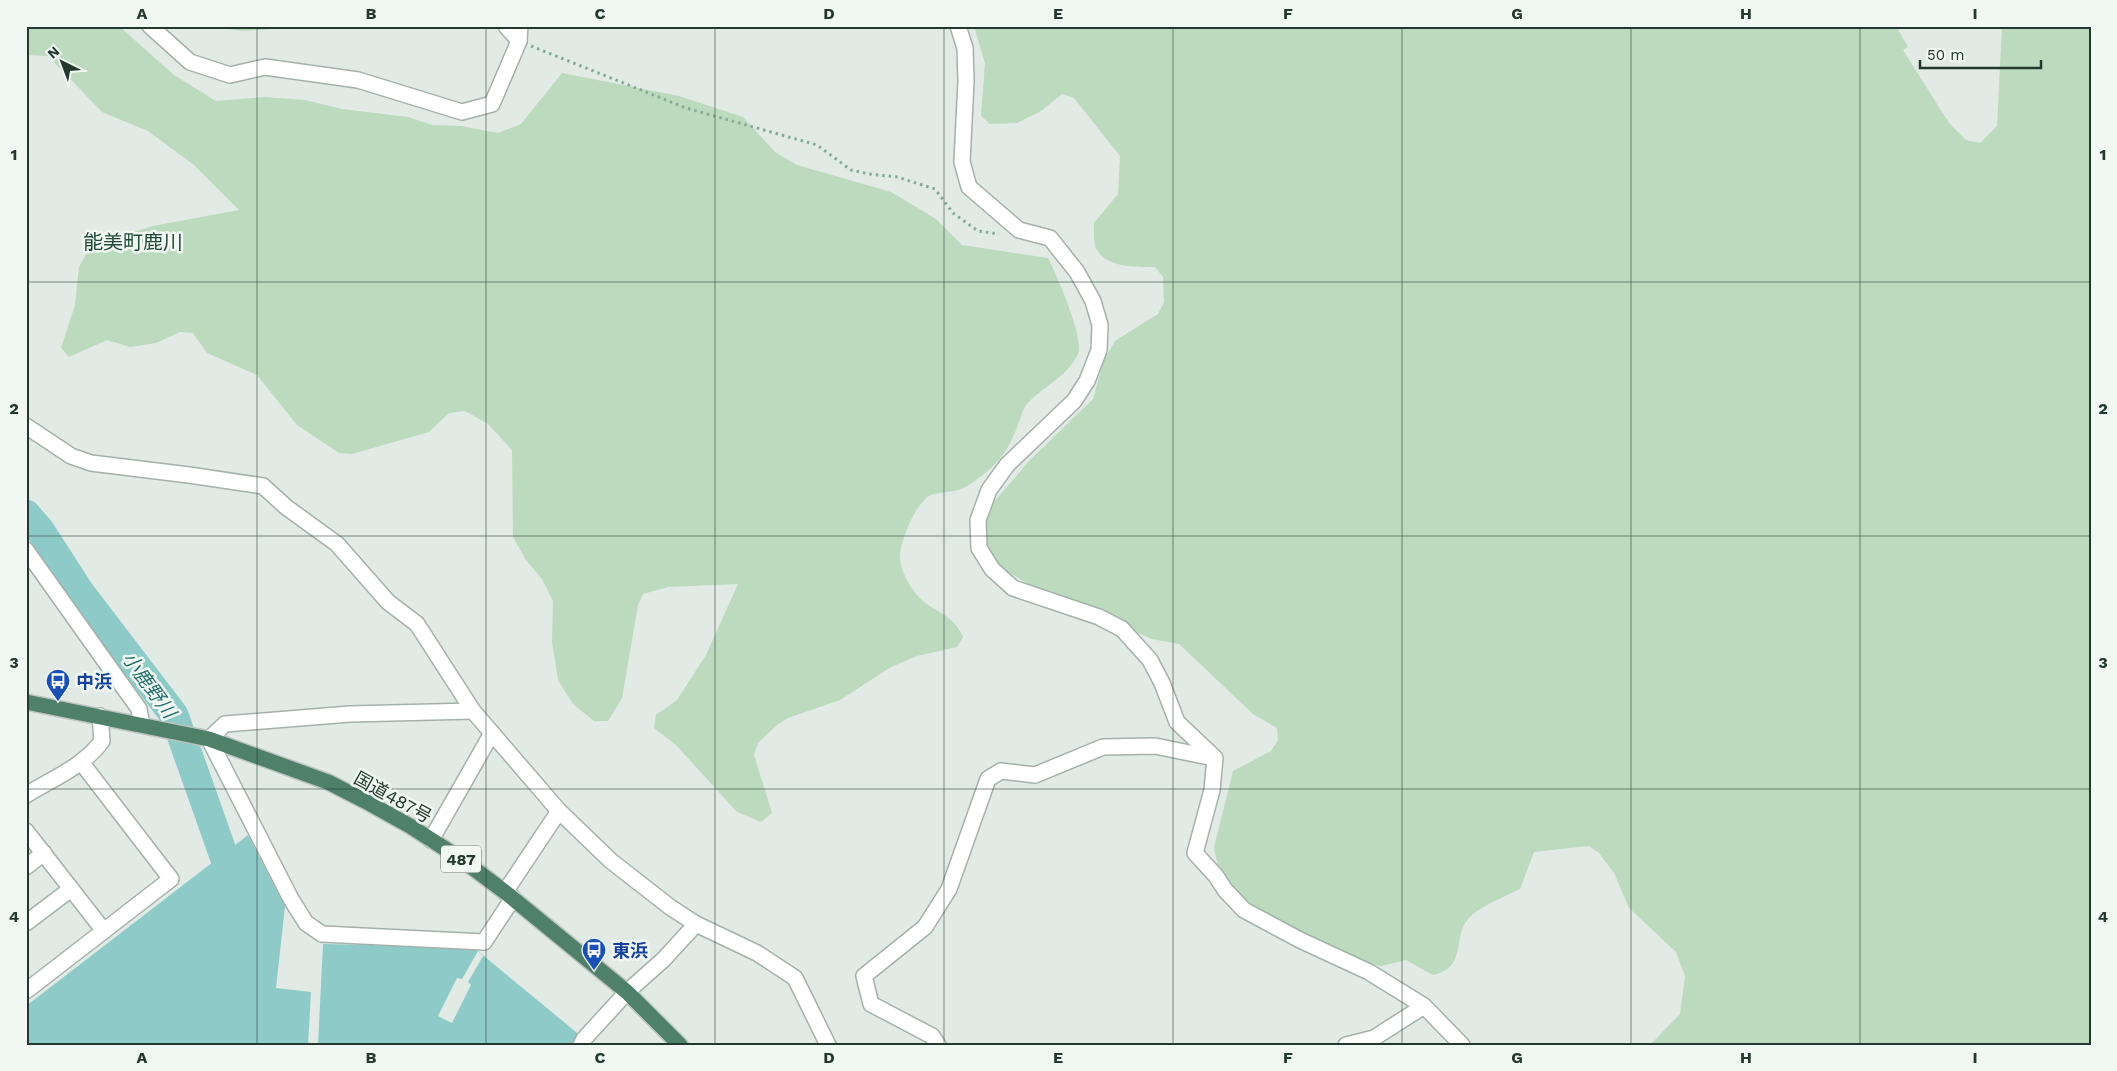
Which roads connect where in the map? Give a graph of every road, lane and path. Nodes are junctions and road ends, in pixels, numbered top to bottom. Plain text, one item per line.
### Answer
1 (150, 26) edge
2 (506, 26) edge
3 (958, 26) edge
4 (520, 34) edge
5 (1003, 234) dead end
6 (26, 426) edge
7 (26, 550) edge
8 (26, 702) edge
9 (473, 710) junction
10 (100, 716) junction
11 (147, 726) junction
12 (492, 732) junction
13 (205, 738) junction
14 (1215, 758) junction
15 (81, 762) junction
16 (26, 795) edge
17 (559, 811) junction
18 (26, 831) edge
19 (431, 840) junction
20 (44, 854) junction
21 (26, 867) edge
22 (71, 889) junction
23 (509, 895) junction
24 (26, 922) edge
25 (696, 924) junction
26 (104, 930) junction
27 (26, 990) edge
28 (626, 992) junction
29 (1424, 1006) junction
30 (581, 1045) edge
31 (680, 1045) edge
32 (828, 1045) edge
33 (938, 1045) edge
34 (1346, 1045) edge
35 (1462, 1045) edge

1 - 4 street
2 - 4 street
3 - 14 street
4 - 5 path
6 - 9 street
7 - 11 street
8 - 10 highway, 国道487号 / 487
9 - 12 street
9 - 13 street
10 - 11 highway, 国道487号 / 487
10 - 15 street
11 - 13 highway, 国道487号 / 487
12 - 17 street
12 - 19 street
13 - 19 highway, 国道487号 / 487
13 - 23 street
14 - 29 street
14 - 33 street
15 - 16 street
15 - 26 street
17 - 23 street
17 - 25 street
18 - 20 street
19 - 23 highway, 国道487号 / 487
20 - 21 street
20 - 22 street
22 - 24 street
22 - 26 street
23 - 28 highway, 国道487号 / 487
25 - 28 street
25 - 32 street
26 - 27 street
28 - 30 street
28 - 31 highway, 国道487号 / 487
29 - 34 street
29 - 35 street

